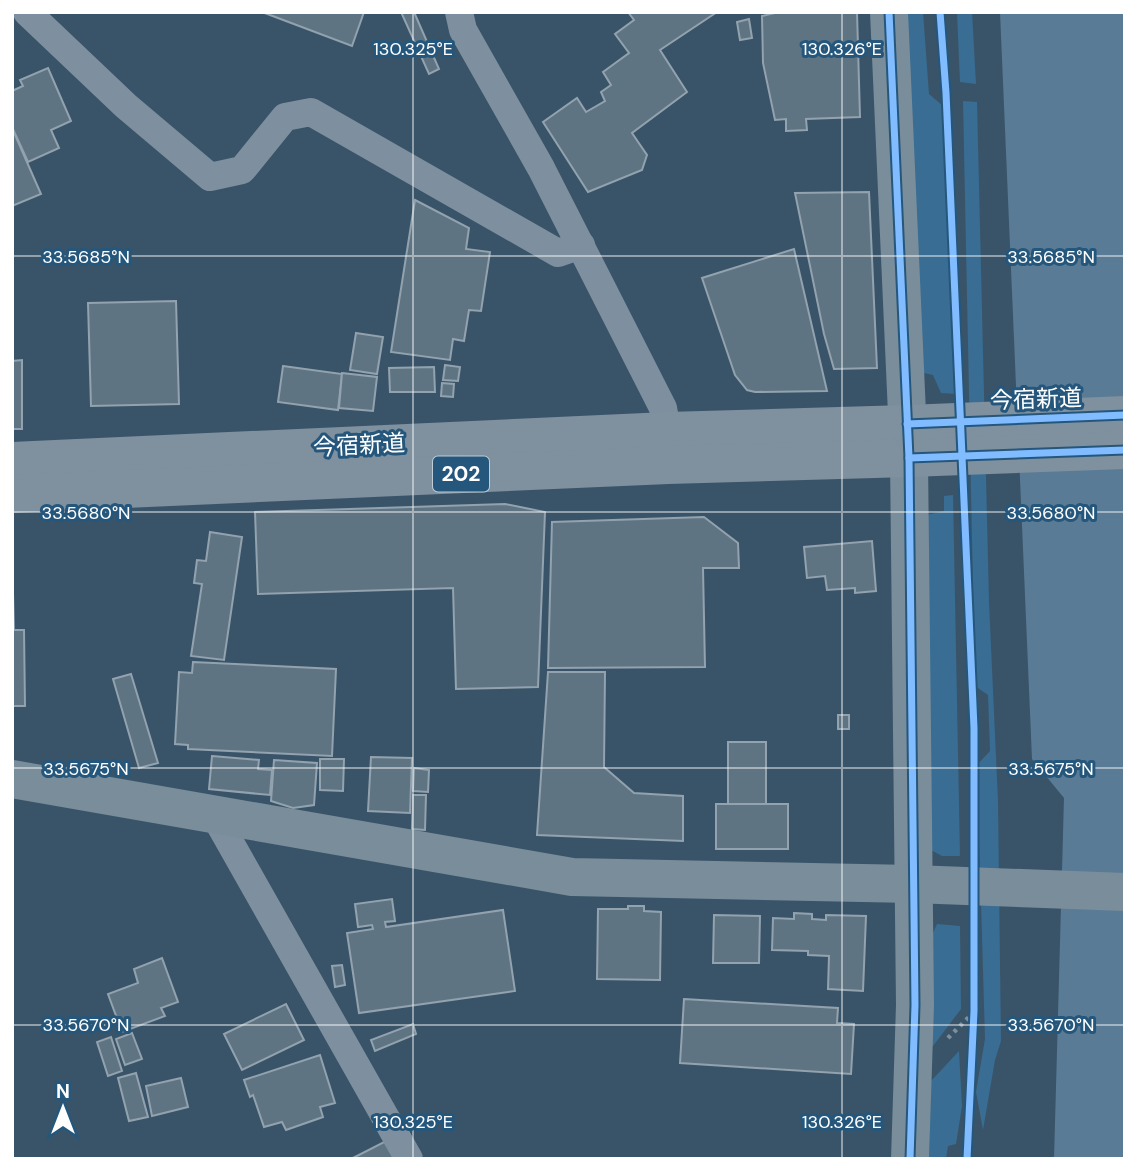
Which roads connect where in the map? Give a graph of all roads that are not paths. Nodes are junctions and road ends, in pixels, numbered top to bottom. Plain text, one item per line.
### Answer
1 (27, 12) edge
2 (458, 12) edge
3 (889, 12) edge
4 (581, 245) junction
5 (1125, 415) edge
6 (667, 431) junction
7 (908, 441) junction
8 (1125, 450) edge
9 (12, 461) edge
10 (12, 494) edge
11 (12, 779) edge
12 (215, 816) junction
13 (913, 884) junction
14 (1125, 892) edge
15 (409, 1159) edge
16 (910, 1159) edge

1 - 4 street
2 - 4 street
3 - 7 street
4 - 6 street
5 - 7 highway, 今宿新道 / 202, bridge
6 - 7 highway, 今宿新道 / 202
6 - 9 highway, 今宿新道 / 202
7 - 8 highway, 今宿新道 / 202, bridge
7 - 10 highway, 今宿新道 / 202
7 - 13 street
11 - 12 street
12 - 13 street
12 - 15 street
13 - 14 street, bridge
13 - 16 street

